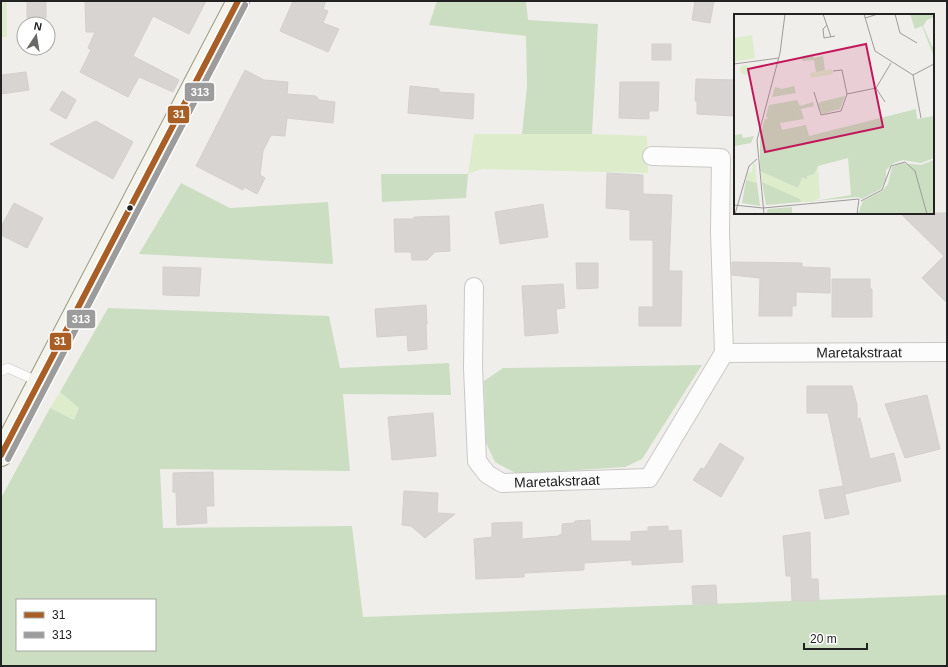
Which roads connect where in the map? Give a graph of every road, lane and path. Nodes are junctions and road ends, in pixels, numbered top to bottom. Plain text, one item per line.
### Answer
1 (238, 1) edge
2 (652, 156) dead end
3 (474, 288) dead end
4 (947, 352) edge
5 (724, 353) junction
6 (4, 370) edge
7 (1, 380) edge
8 (39, 382) junction
9 (2, 449) edge

1 - 8 street
2 - 5 street
3 - 5 street, Maretakstraat
4 - 5 street, Maretakstraat
6 - 7 lane
6 - 8 lane
8 - 9 street

